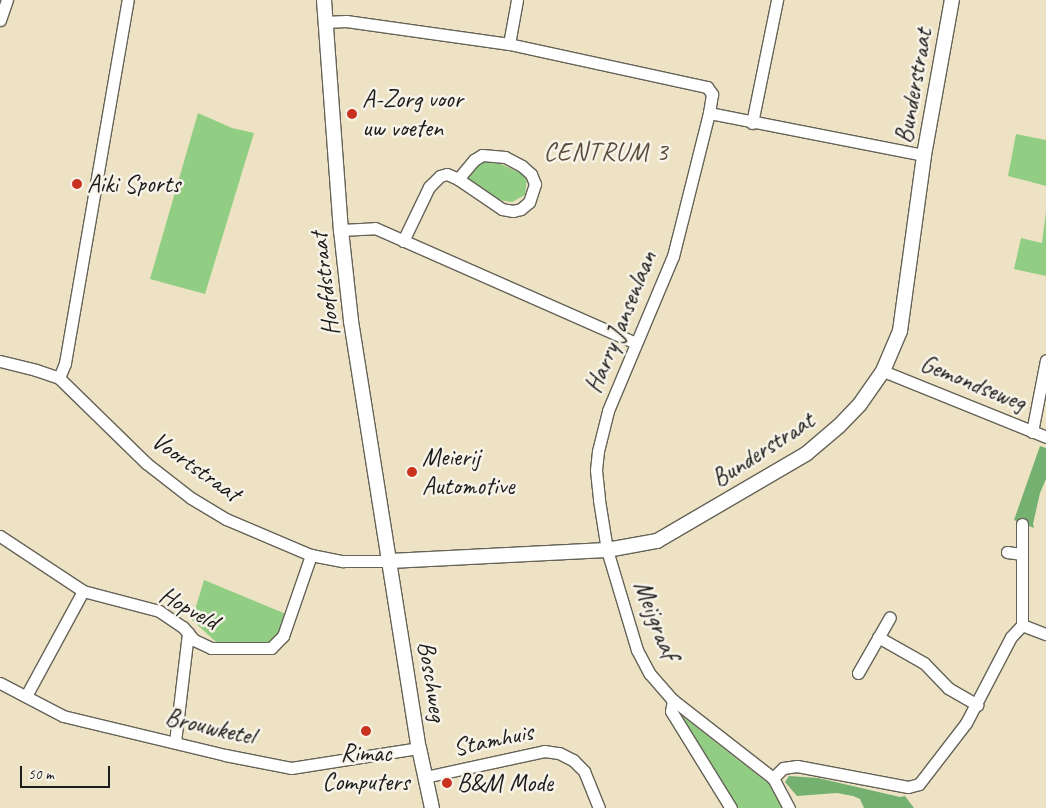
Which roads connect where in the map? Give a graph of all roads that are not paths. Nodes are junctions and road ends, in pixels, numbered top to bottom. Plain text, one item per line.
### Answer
1 (7, 0) edge
2 (128, 0) edge
3 (324, 0) edge
4 (517, 0) edge
5 (777, 0) edge
6 (952, 0) edge
7 (0, 20) edge
8 (324, 22) junction
9 (509, 44) junction
10 (709, 113) junction
11 (752, 123) junction
12 (924, 155) junction
13 (458, 179) junction
14 (341, 230) junction
15 (404, 241) junction
16 (636, 343) junction
17 (1046, 360) edge
18 (0, 361) edge
19 (883, 371) junction
20 (59, 378) junction
21 (1032, 432) junction
22 (1046, 437) edge
23 (1022, 524) dead end
24 (0, 536) edge
25 (607, 550) junction
26 (1007, 552) dead end
27 (1022, 554) junction
28 (311, 555) junction
29 (390, 561) junction
30 (84, 591) junction
31 (890, 617) dead end
32 (1022, 625) junction
33 (188, 633) junction
34 (1046, 634) edge
35 (878, 637) junction
36 (858, 672) dead end
37 (0, 683) edge
38 (26, 696) junction
39 (673, 700) junction
40 (977, 705) junction
41 (175, 742) junction
42 (419, 748) junction
43 (425, 777) junction
44 (772, 778) junction
45 (432, 808) edge
46 (599, 808) edge
47 (731, 808) edge
48 (789, 808) edge

1 - 7 street
2 - 20 street
3 - 8 street, Hoofdstraat
4 - 9 street
5 - 11 street
6 - 12 street, Bunderstraat
8 - 9 street, Harry Jansenlaan
8 - 14 street, Hoofdstraat
9 - 10 street, Harry Jansenlaan
10 - 11 street
10 - 16 street, Harry Jansenlaan
11 - 12 street
12 - 19 street, Bunderstraat
13 - 13 street
13 - 15 street
14 - 15 street
14 - 29 street, Hoofdstraat
15 - 16 street
16 - 25 street, Harry Jansenlaan
17 - 21 street
18 - 20 street, Voortstraat
19 - 21 street, Gemondseweg
19 - 25 street, Bunderstraat
20 - 28 street, Voortstraat
21 - 22 street, Gemondseweg
23 - 27 street
24 - 30 street, Hopveld
25 - 29 street, Bunderstraat
25 - 39 street, Meijgraaf
26 - 27 street
27 - 32 street
28 - 29 street, Voortstraat
28 - 33 street, Hopveld
29 - 42 street, Boschweg
30 - 33 street, Hopveld
30 - 38 street
31 - 35 street
32 - 34 street
32 - 40 street
33 - 41 street
35 - 36 street
35 - 40 street
37 - 38 street, Brouwketel
38 - 41 street, Brouwketel
39 - 44 street, Meijgraaf
39 - 47 street, Meijgraaf
40 - 44 street
41 - 42 street, Brouwketel
42 - 43 street, Boschweg
43 - 45 street, Boschweg
43 - 46 street, Stamhuis
44 - 48 street, Meijgraaf

